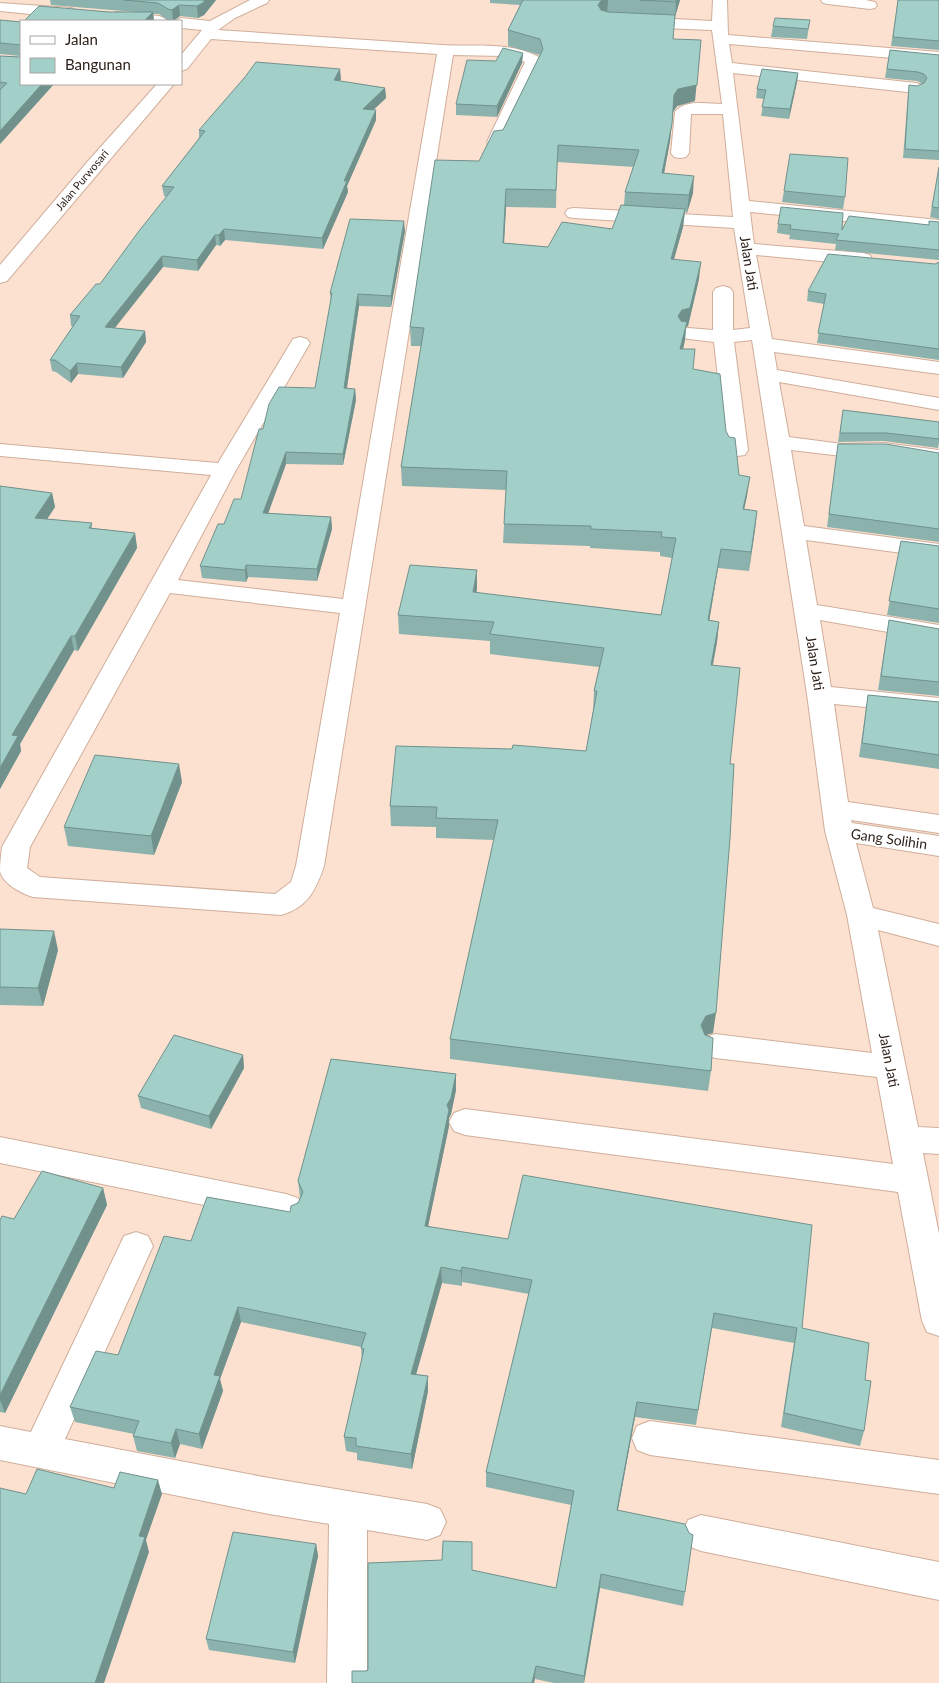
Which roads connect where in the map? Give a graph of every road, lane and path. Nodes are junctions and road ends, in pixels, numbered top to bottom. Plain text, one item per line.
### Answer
1 (262, 0) edge
2 (720, 0) edge
3 (828, 0) edge
4 (870, 5) dead end
5 (0, 7) edge
6 (85, 15) edge
7 (104, 16) edge
8 (148, 20) edge
9 (626, 22) edge
10 (182, 23) edge
11 (209, 30) junction
12 (722, 44) junction
13 (446, 50) junction
14 (869, 57) dead end
15 (939, 57) edge
16 (182, 65) edge
17 (165, 85) edge
18 (916, 88) edge
19 (731, 109) junction
20 (495, 142) edge
21 (680, 153) dead end
22 (574, 213) dead end
23 (741, 215) junction
24 (939, 225) edge
25 (745, 249) junction
26 (884, 261) edge
27 (0, 277) edge
28 (722, 292) dead end
29 (688, 334) edge
30 (723, 337) junction
31 (762, 338) junction
32 (300, 343) dead end
33 (939, 368) edge
34 (767, 374) junction
35 (939, 404) edge
36 (778, 442) junction
37 (0, 450) edge
38 (737, 450) edge
39 (939, 457) edge
40 (225, 470) junction
41 (793, 531) junction
42 (939, 550) edge
43 (164, 585) junction
44 (353, 607) junction
45 (806, 610) junction
46 (939, 632) edge
47 (820, 694) junction
48 (939, 706) edge
49 (837, 820) junction
50 (939, 824) edge
51 (939, 846) edge
52 (860, 915) junction
53 (939, 936) edge
54 (715, 1046) edge
55 (891, 1067) junction
56 (465, 1122) dead end
57 (903, 1139) junction
58 (939, 1141) edge
59 (0, 1150) edge
60 (910, 1180) junction
61 (286, 1208) dead end
62 (136, 1246) dead end
63 (938, 1308) edge
64 (650, 1438) dead end
65 (0, 1443) edge
66 (42, 1451) junction
67 (939, 1477) edge
68 (348, 1509) junction
69 (427, 1522) dead end
70 (701, 1533) dead end
71 (939, 1581) edge
72 (347, 1683) edge

1 - 11 street
2 - 12 street, Jalan Jati
3 - 4 street
5 - 6 street
7 - 8 street
9 - 12 street
10 - 11 street
11 - 13 street
11 - 16 street
12 - 14 street
12 - 15 street
12 - 18 street
12 - 19 street, Jalan Jati
13 - 20 street
13 - 44 street
17 - 27 street, Jalan Purwosari
19 - 21 street
19 - 23 street, Jalan Jati
22 - 23 street
23 - 24 street
23 - 25 street, Jalan Jati
25 - 26 street
25 - 31 street, Jalan Jati
28 - 30 street
29 - 30 street
30 - 31 street
30 - 38 street
31 - 33 street
31 - 34 street, Jalan Jati
32 - 40 street
34 - 35 street
34 - 36 street, Jalan Jati
36 - 39 street
36 - 41 street, Jalan Jati
37 - 40 street
40 - 43 street
41 - 42 street
41 - 45 street, Jalan Jati
43 - 44 street
43 - 44 street
45 - 46 street
45 - 47 street, Jalan Jati
47 - 48 street
47 - 49 street, Jalan Jati
49 - 50 street
49 - 51 street, Gang Solihin
49 - 52 street, Jalan Jati
52 - 53 street
52 - 55 street, Jalan Jati
54 - 55 street
55 - 57 street, Jalan Jati
56 - 60 street
57 - 58 street
57 - 60 street, Jalan Jati
59 - 61 street
60 - 63 street, Jalan Jati
62 - 66 street
64 - 67 street
65 - 66 street
66 - 68 street
68 - 69 street
68 - 72 street
70 - 71 street

